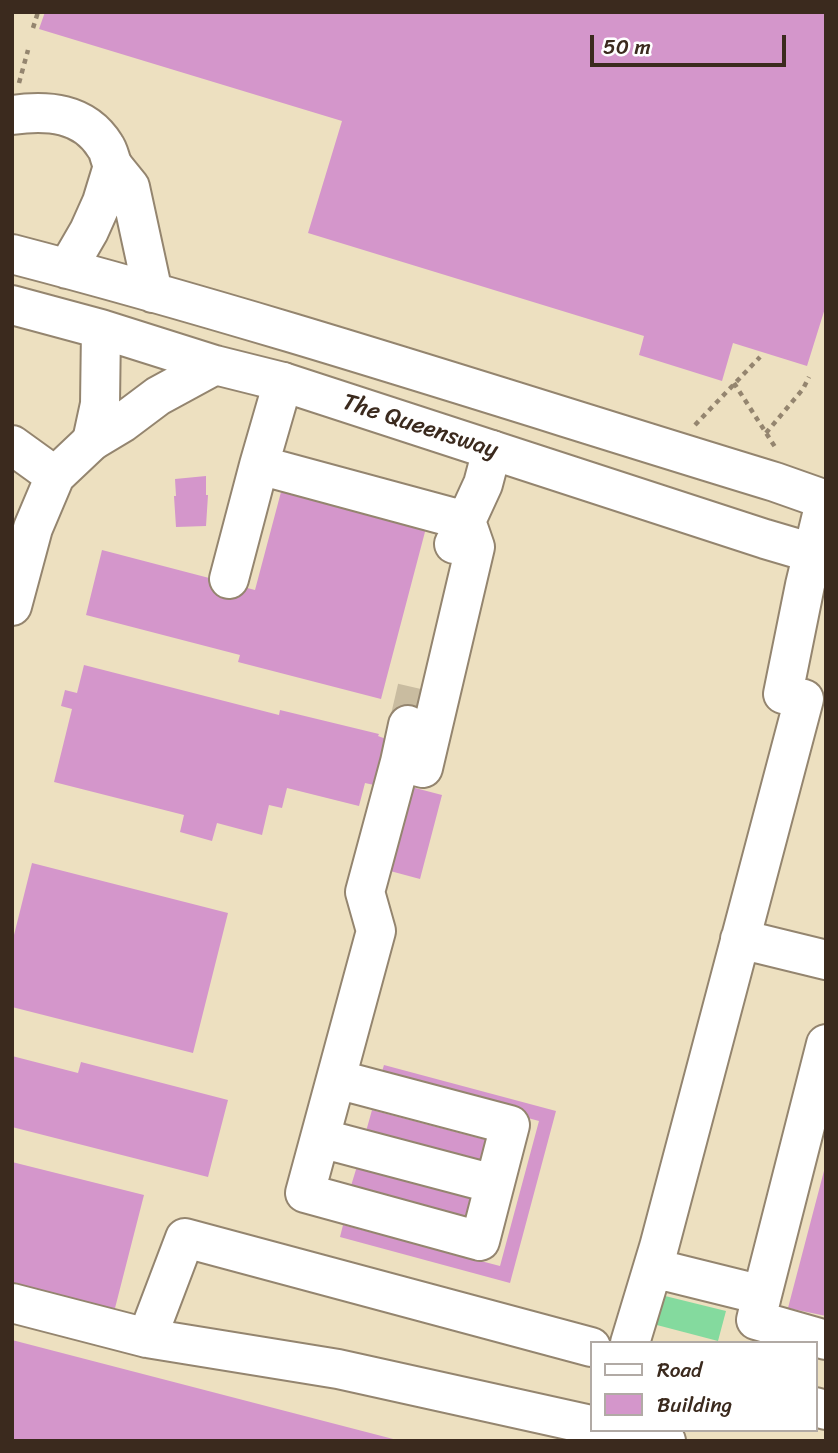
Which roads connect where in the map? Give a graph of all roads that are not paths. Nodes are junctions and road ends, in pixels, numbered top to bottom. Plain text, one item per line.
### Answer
1 (15, 100) edge
2 (113, 166) junction
3 (12, 254) edge
4 (67, 269) junction
5 (153, 293) junction
6 (12, 305) edge
7 (101, 329) junction
8 (215, 365) junction
9 (283, 382) junction
10 (93, 441) junction
11 (12, 444) edge
12 (492, 450) junction
13 (259, 465) junction
14 (55, 476) junction
15 (826, 499) edge
16 (466, 521) junction
17 (819, 555) edge
18 (229, 579) dead end
19 (15, 585) edge
20 (418, 682) tunnel mouth
21 (408, 725) tunnel mouth
22 (400, 762) junction
23 (740, 939) junction
24 (826, 960) edge
25 (826, 1044) edge
26 (336, 1079) junction
27 (320, 1138) junction
28 (494, 1184) junction
29 (653, 1268) junction
30 (762, 1295) junction
31 (12, 1303) edge
32 (147, 1338) junction
33 (826, 1340) edge
34 (631, 1341) edge
35 (590, 1347) edge
36 (590, 1426) edge
37 (622, 1432) edge
38 (666, 1441) edge

1 - 2 main road
2 - 4 main road
2 - 5 main road
3 - 4 main road, The Queensway
4 - 5 main road, The Queensway
5 - 15 main road, The Queensway
6 - 7 main road, The Queensway
7 - 8 main road, The Queensway
7 - 10 main road
8 - 9 main road, The Queensway
8 - 10 main road
9 - 12 main road, The Queensway
9 - 13 main road
10 - 14 main road
11 - 14 main road
12 - 16 main road
12 - 17 main road, The Queensway
13 - 16 main road
13 - 18 main road
14 - 19 main road
15 - 17 main road
16 - 20 main road
16 - 22 main road
17 - 23 main road
21 - 22 main road
22 - 26 main road
23 - 24 main road
23 - 29 main road
25 - 30 main road
26 - 27 main road
26 - 28 main road
27 - 28 main road
27 - 28 main road
29 - 30 main road
29 - 34 main road
30 - 33 main road
31 - 32 main road
32 - 35 main road
32 - 36 main road
37 - 38 main road

